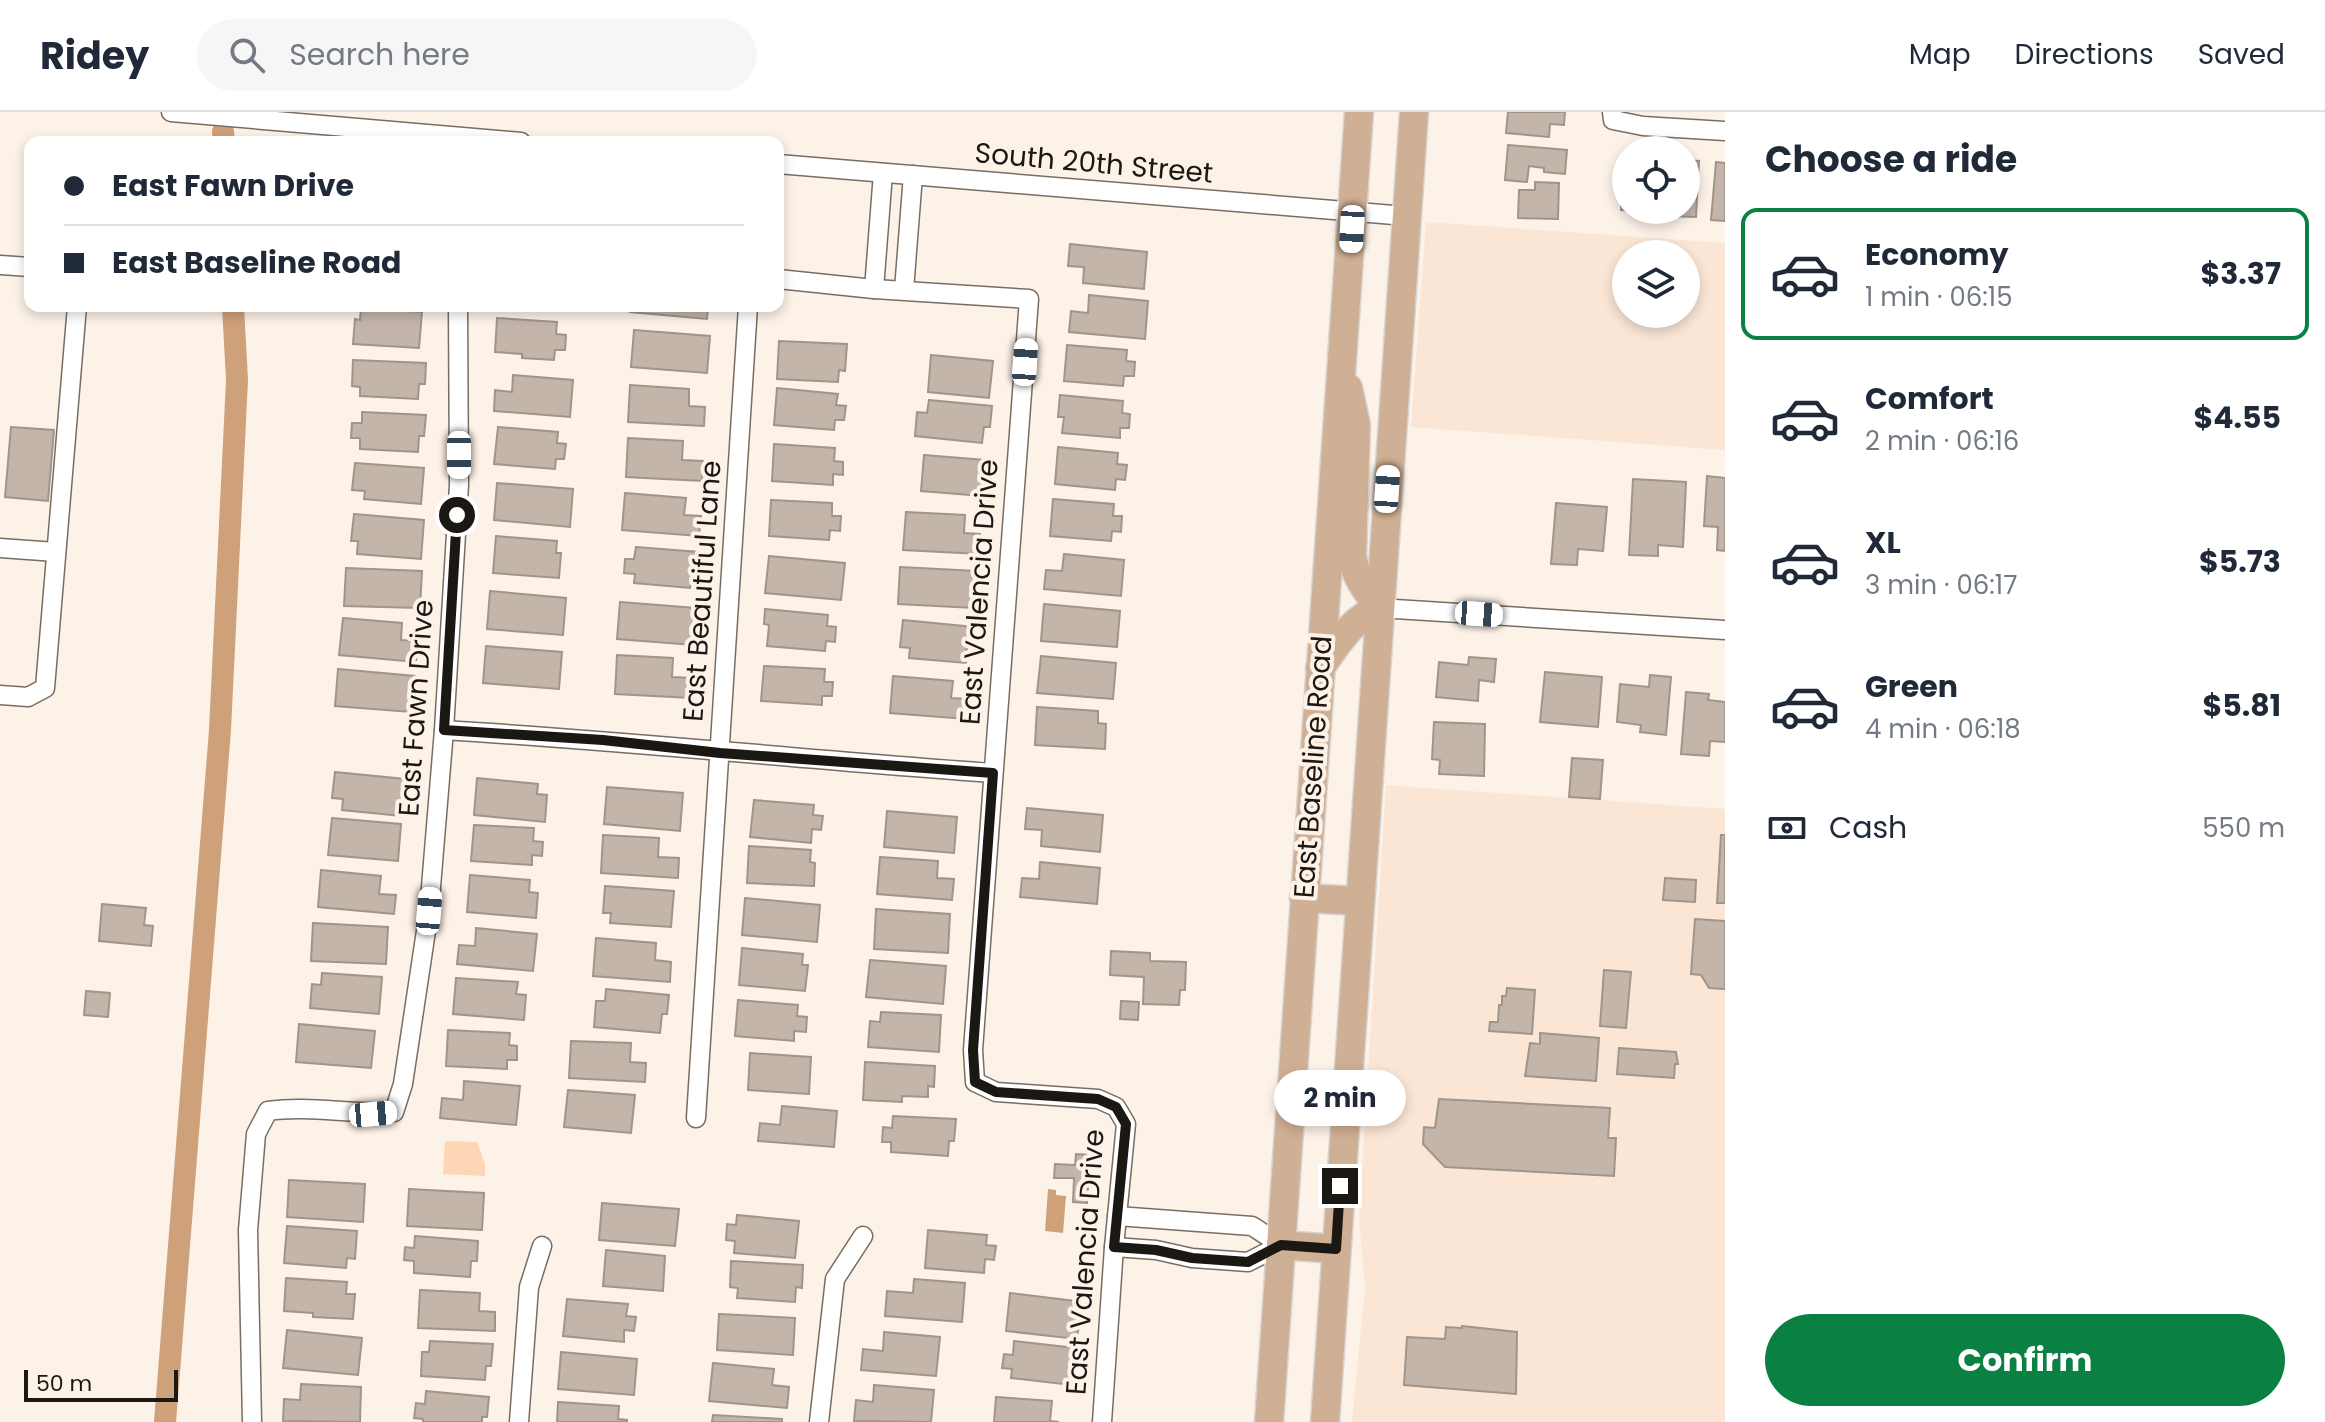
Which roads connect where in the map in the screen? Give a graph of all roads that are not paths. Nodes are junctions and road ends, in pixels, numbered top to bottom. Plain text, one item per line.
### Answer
1 (171, 112) edge
2 (1359, 112) edge
3 (1414, 112) edge
4 (1612, 116) edge
5 (1725, 131) edge
6 (450, 136) edge
7 (784, 165) edge
8 (883, 173) junction
9 (913, 175) junction
10 (1353, 212) junction
11 (1406, 216) junction
12 (0, 265) edge
13 (24, 267) edge
14 (784, 280) edge
15 (874, 289) junction
16 (904, 290) junction
17 (76, 312) edge
18 (458, 312) edge
19 (748, 312) edge
20 (1341, 357) junction
21 (0, 548) edge
22 (56, 552) junction
23 (1379, 608) junction
24 (1725, 630) edge
25 (1320, 669) junction
26 (0, 695) edge
27 (444, 730) junction
28 (720, 753) junction
29 (993, 773) junction
30 (1304, 898) junction
31 (1360, 901) junction
32 (696, 1118) dead end
33 (1117, 1216) junction
34 (863, 1236) dead end
35 (1281, 1245) junction
36 (542, 1246) dead end
37 (1114, 1247) junction
38 (1336, 1249) junction
39 (252, 1422) edge
40 (519, 1422) edge
41 (819, 1422) edge
42 (1102, 1422) edge
43 (1269, 1422) edge
44 (1325, 1422) edge

1 - 6 street
2 - 10 main road, East Baseline Road
3 - 11 main road, East Baseline Road
4 - 5 street
7 - 8 street, South 20th Street
8 - 9 street, South 20th Street
8 - 15 street
9 - 10 street, South 20th Street
9 - 16 street
10 - 11 street, South 20th Street
10 - 20 main road, East Baseline Road
11 - 23 main road, East Baseline Road
12 - 13 street
14 - 15 street
15 - 16 street
16 - 29 street, East Valencia Drive
17 - 22 street
18 - 27 street, East Fawn Drive
19 - 28 street, East Beautiful Lane
20 - 23 main road
20 - 25 main road, East Baseline Road
21 - 22 street
22 - 26 street
23 - 24 street
23 - 25 main road
23 - 31 main road, East Baseline Road
25 - 30 main road, East Baseline Road
27 - 28 street
27 - 39 street, East Fawn Drive
28 - 29 street
28 - 32 street, East Beautiful Lane
29 - 33 street, East Valencia Drive
30 - 31 main road
30 - 35 main road, East Baseline Road
31 - 38 main road, East Baseline Road
33 - 35 street
33 - 37 street, East Valencia Drive
34 - 41 street
35 - 37 street
35 - 38 main road
35 - 43 main road, East Baseline Road
36 - 40 street
37 - 42 street, East Valencia Drive
38 - 44 main road, East Baseline Road

